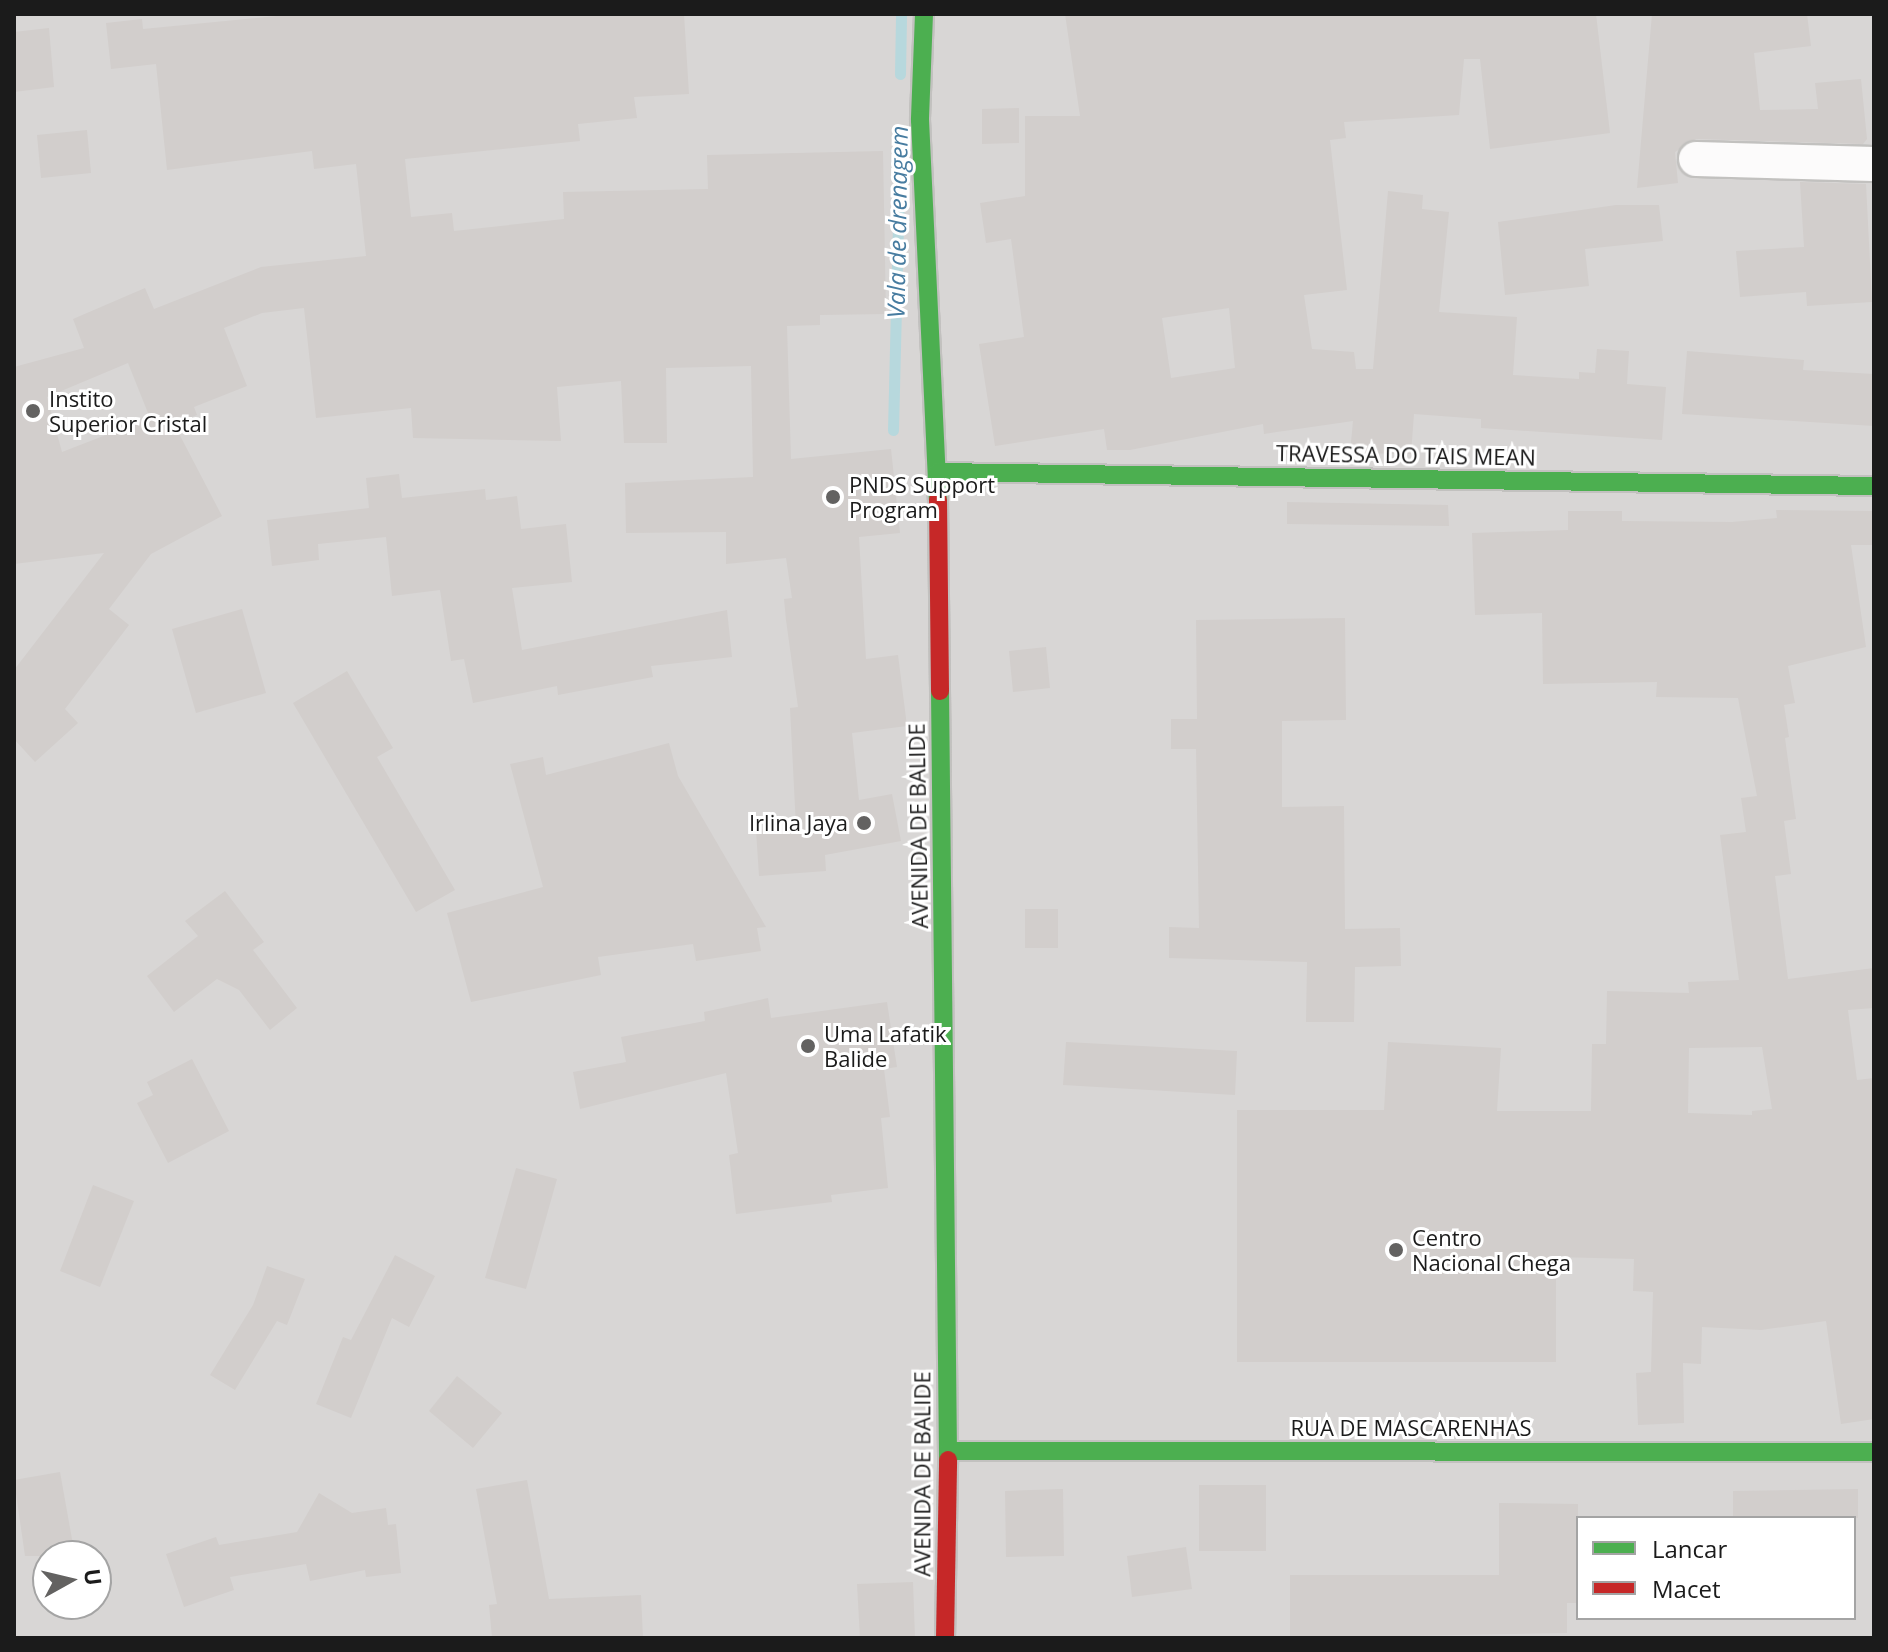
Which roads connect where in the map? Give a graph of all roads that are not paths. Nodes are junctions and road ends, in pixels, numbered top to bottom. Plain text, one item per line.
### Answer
1 (924, 14) edge
2 (1696, 159) dead end
3 (1874, 164) edge
4 (938, 472) junction
5 (1874, 486) edge
6 (948, 1451) junction
7 (1874, 1452) edge
8 (945, 1638) edge

1 - 4 street, AVENIDA DE BALIDE
2 - 3 street
4 - 5 street, TRAVESSA DO TAIS MEAN
4 - 6 street, AVENIDA DE BALIDE
6 - 7 street, RUA DE MASCARENHAS
6 - 8 street, AVENIDA DE BALIDE

